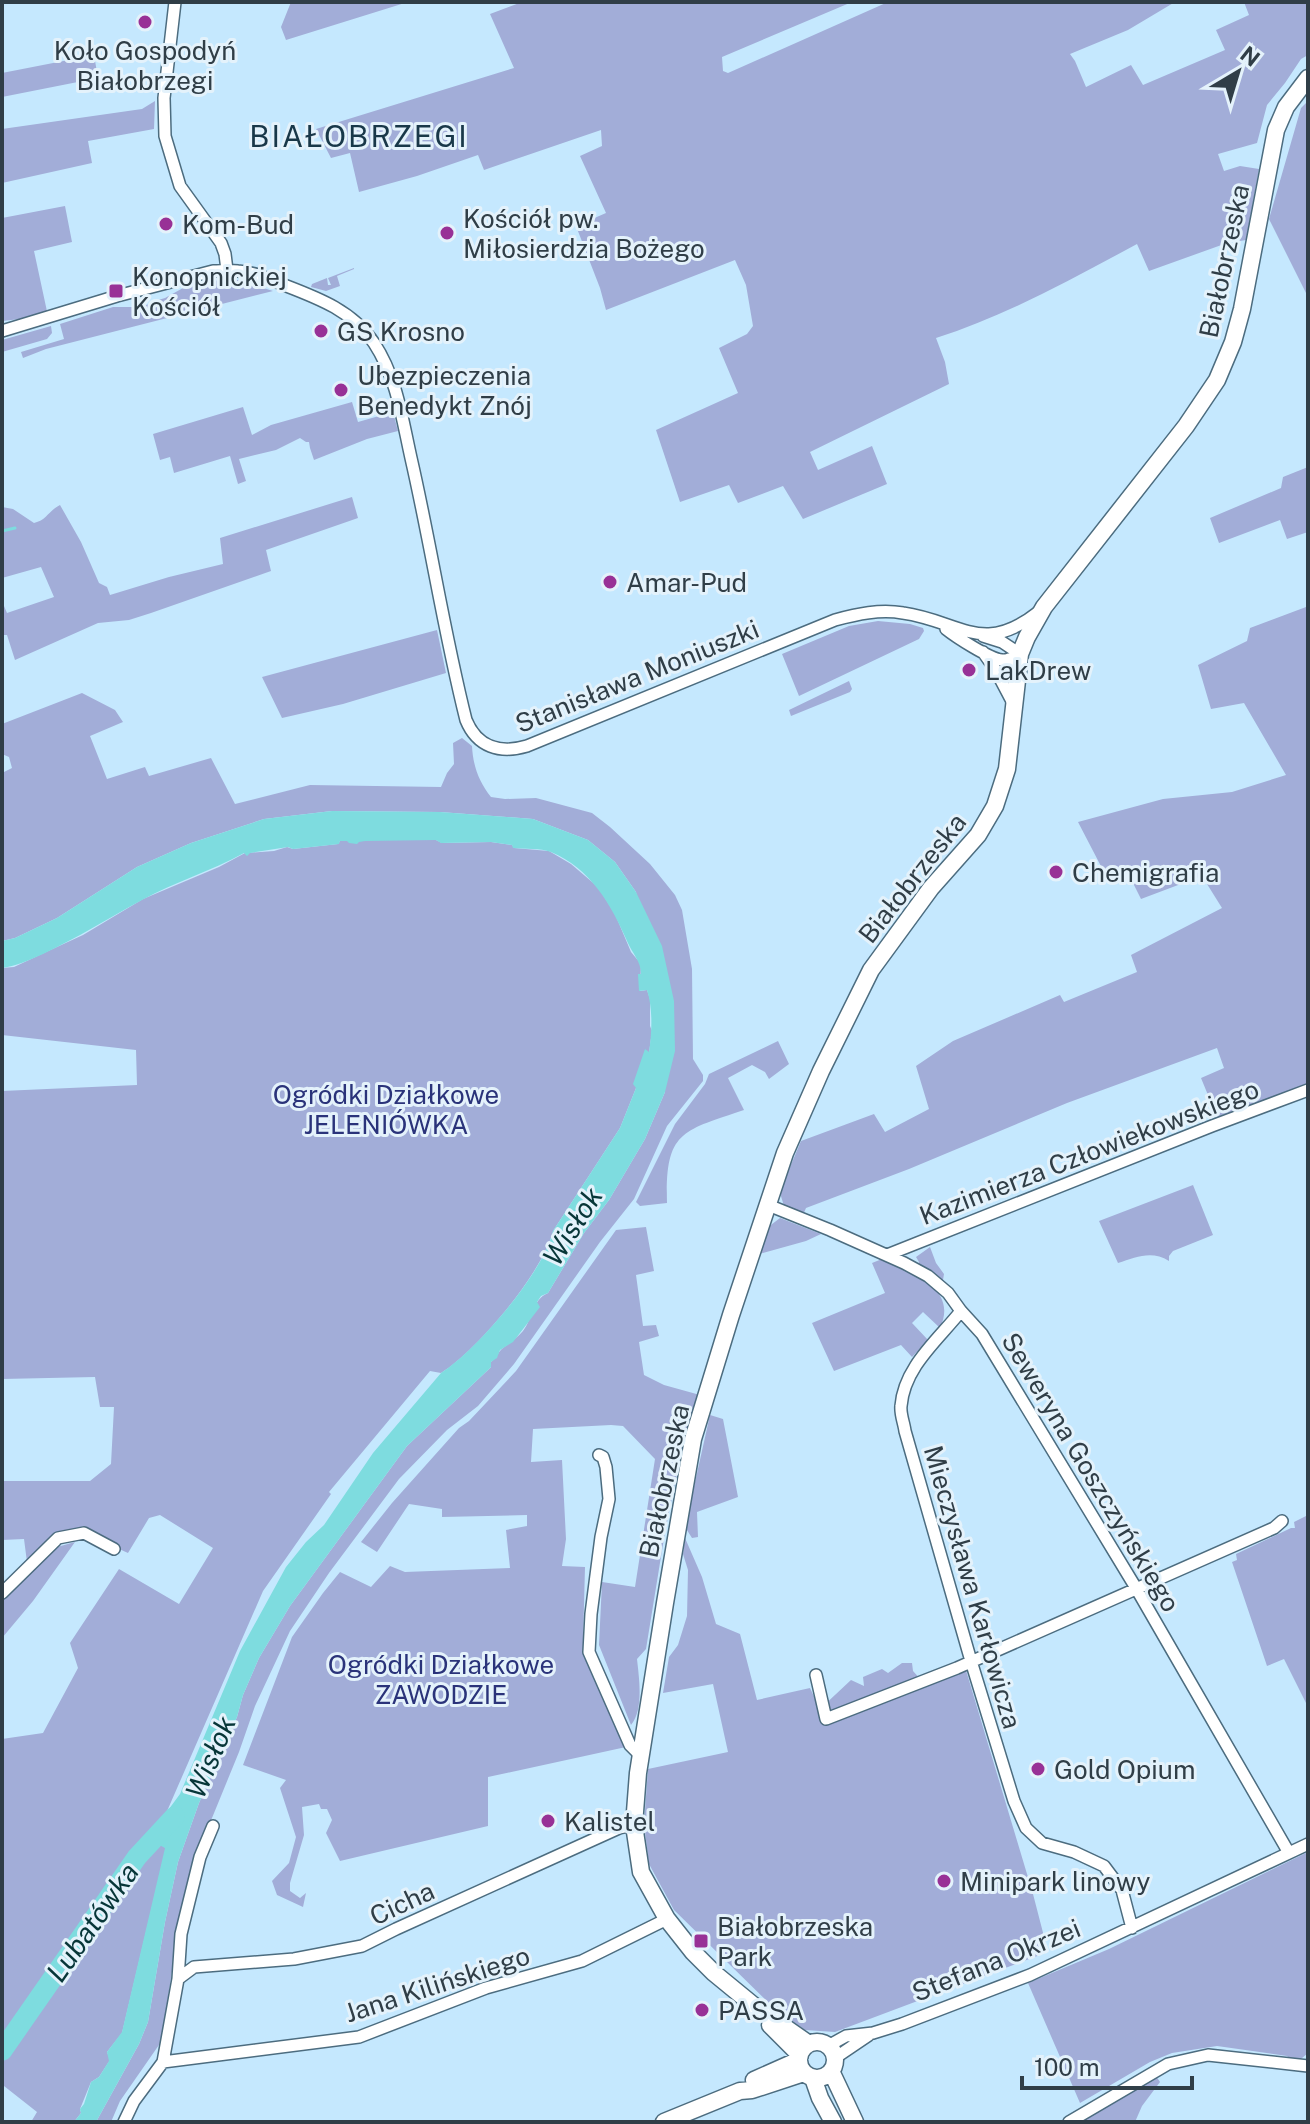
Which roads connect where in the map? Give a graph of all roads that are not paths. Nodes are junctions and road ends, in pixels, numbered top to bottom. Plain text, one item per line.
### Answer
1 (175, 2) edge
2 (1308, 78) edge
3 (227, 270) junction
4 (2, 331) edge
5 (1044, 607) junction
6 (939, 623) junction
7 (983, 636) junction
8 (983, 652) junction
9 (1020, 654) junction
10 (1014, 705) junction
11 (1308, 1090) edge
12 (768, 1205) junction
13 (887, 1255) junction
14 (961, 1311) junction
15 (599, 1455) dead end
16 (1282, 1521) dead end
17 (114, 1549) dead end
18 (1136, 1588) junction
19 (2, 1593) edge
20 (971, 1661) junction
21 (816, 1675) dead end
22 (640, 1755) junction
23 (634, 1825) junction
24 (213, 1826) dead end
25 (1308, 1844) edge
26 (1289, 1853) junction
27 (667, 1919) junction
28 (1132, 1928) junction
29 (178, 1979) junction
30 (753, 2005) junction
31 (783, 2039) junction
32 (831, 2059) junction
33 (163, 2062) junction
34 (805, 2062) junction
35 (1308, 2066) edge
36 (777, 2068) junction
37 (740, 2091) junction
38 (124, 2122) edge
39 (664, 2122) edge
40 (833, 2122) edge
41 (855, 2122) edge
42 (1069, 2122) edge

1 - 3 street
2 - 5 street, Białobrzeska
3 - 4 street
3 - 6 street, Stanisława Moniuszki
5 - 7 street
5 - 9 street, Białobrzeska
6 - 7 street, Stanisława Moniuszki
6 - 8 street
7 - 9 street, Stanisława Moniuszki
8 - 9 street
8 - 10 street
9 - 10 street, Białobrzeska
10 - 12 street, Białobrzeska
11 - 13 street, Kazimierza Człowiekowskiego
12 - 13 street, Seweryna Goszczyńskiego
12 - 22 street, Białobrzeska
13 - 14 street, Seweryna Goszczyńskiego
14 - 18 street, Seweryna Goszczyńskiego
14 - 20 street, Mieczysława Karłowicza
15 - 22 street, Białobrzeska
16 - 18 street
17 - 19 street
18 - 20 street
18 - 26 street, Seweryna Goszczyńskiego
20 - 21 street
20 - 28 street, Mieczysława Karłowicza
22 - 23 street, Białobrzeska
23 - 27 street, Białobrzeska
23 - 29 street, Cicha
24 - 29 street
25 - 26 street, Stefana Okrzei
26 - 28 street, Stefana Okrzei
27 - 30 street, Białobrzeska
27 - 33 street, Jana Kilińskiego
28 - 32 street, Stefana Okrzei
29 - 33 street
30 - 31 street, Białobrzeska
30 - 34 street, Białobrzeska
31 - 34 street, Białobrzeska
31 - 36 street
32 - 34 street
32 - 34 street
32 - 41 street
33 - 38 street
34 - 36 street
34 - 37 street
34 - 40 street
35 - 42 street
36 - 37 street
37 - 39 street

